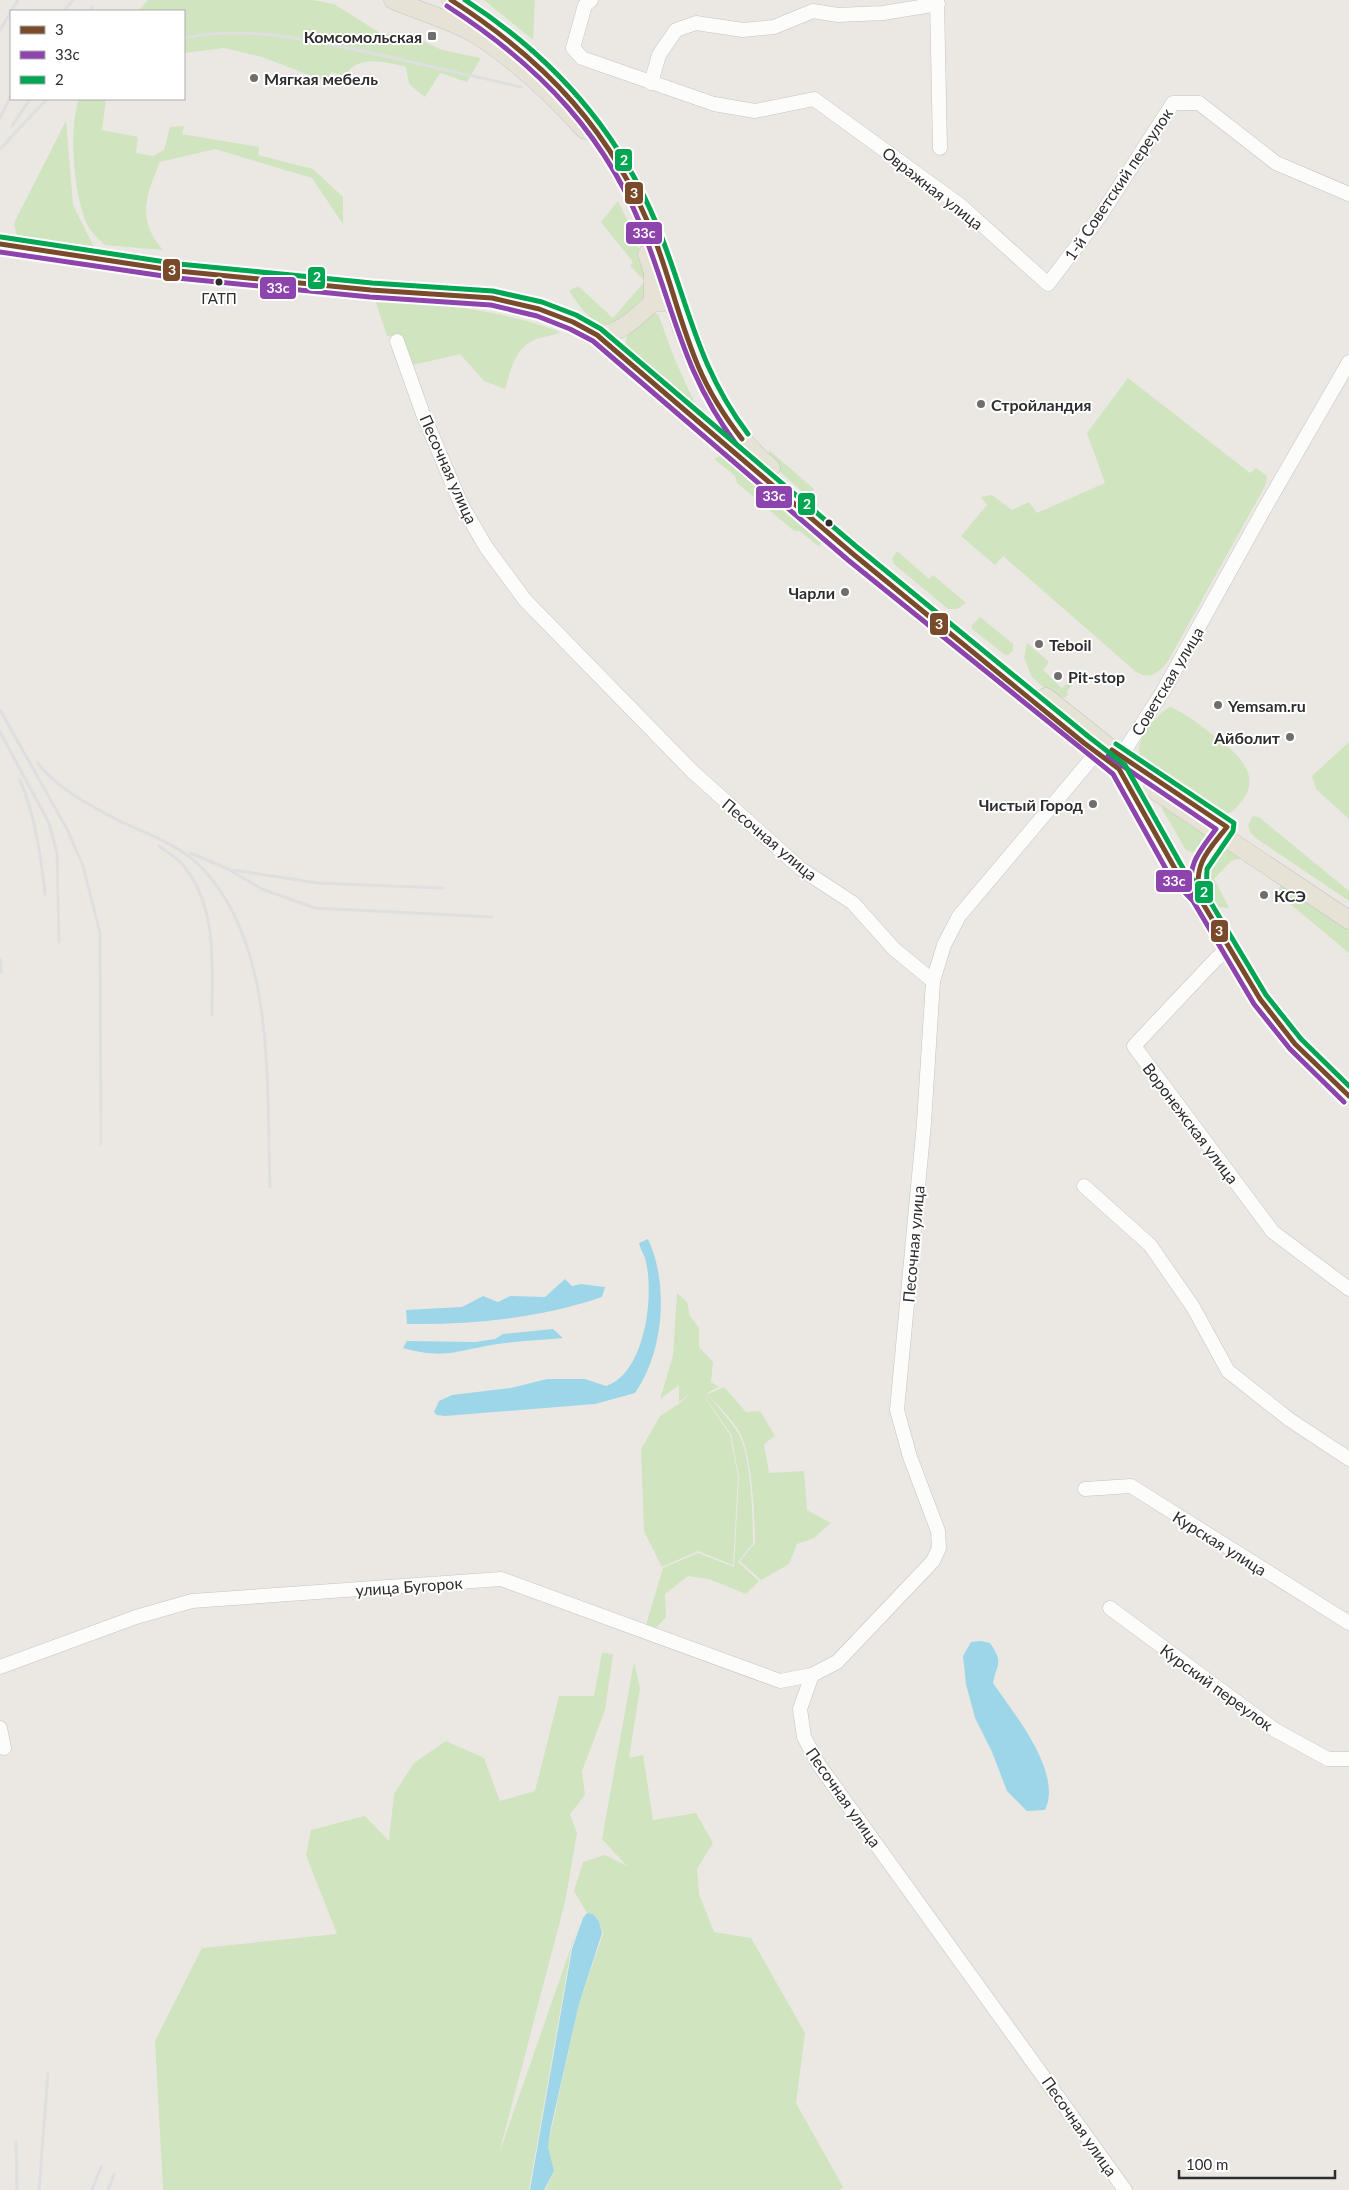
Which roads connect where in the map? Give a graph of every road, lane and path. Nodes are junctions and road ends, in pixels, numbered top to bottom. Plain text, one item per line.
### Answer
1 (393, 0) edge
2 (451, 0) edge
3 (591, 0) edge
4 (937, 2) edge
5 (651, 83) junction
6 (940, 148) dead end
7 (1349, 194) edge
8 (0, 244) edge
9 (1048, 284) joint
10 (653, 302) junction
11 (675, 307) junction
12 (623, 329) junction
13 (597, 336) junction
14 (397, 341) dead end
15 (619, 354) junction
16 (1349, 362) edge
17 (708, 389) junction
18 (688, 413) junction
19 (842, 536) junction
20 (1097, 752) junction
21 (1120, 763) junction
22 (1224, 831) junction
23 (1199, 897) junction
24 (1349, 907) edge
25 (1349, 920) edge
26 (1228, 949) junction
27 (933, 981) junction
28 (1349, 1096) edge
29 (1084, 1186) dead end
30 (1349, 1290) edge
31 (1349, 1459) edge
32 (1085, 1489) dead end
33 (1110, 1608) dead end
34 (1349, 1623) edge
35 (0, 1667) edge
36 (812, 1674) junction
37 (0, 1728) edge
38 (4, 1748) dead end
39 (1349, 1758) edge
40 (1125, 2190) edge

1 - 10 main road
2 - 11 main road
3 - 5 street
4 - 5 street
4 - 6 street
5 - 9 street, Овражная улица
7 - 9 street, 1-й Советский переулок
8 - 13 main road
10 - 11 main road
10 - 12 main road
11 - 17 main road
12 - 13 main road
12 - 15 main road
13 - 15 main road
14 - 27 street, Песочная улица
15 - 18 main road
16 - 21 street, Советская улица
17 - 18 main road
17 - 19 main road
18 - 19 main road
19 - 20 main road
19 - 21 main road
20 - 21 main road
20 - 27 street
21 - 22 main road
21 - 23 main road
22 - 23 main road
22 - 24 main road
22 - 25 main road
23 - 26 main road
26 - 28 main road
26 - 30 street, Воронежская улица
27 - 36 street, Песочная улица
29 - 31 street
32 - 34 street, Курская улица
33 - 39 street, Курский переулок
35 - 36 street, улица Бугорок
36 - 40 street, Песочная улица
37 - 38 street

